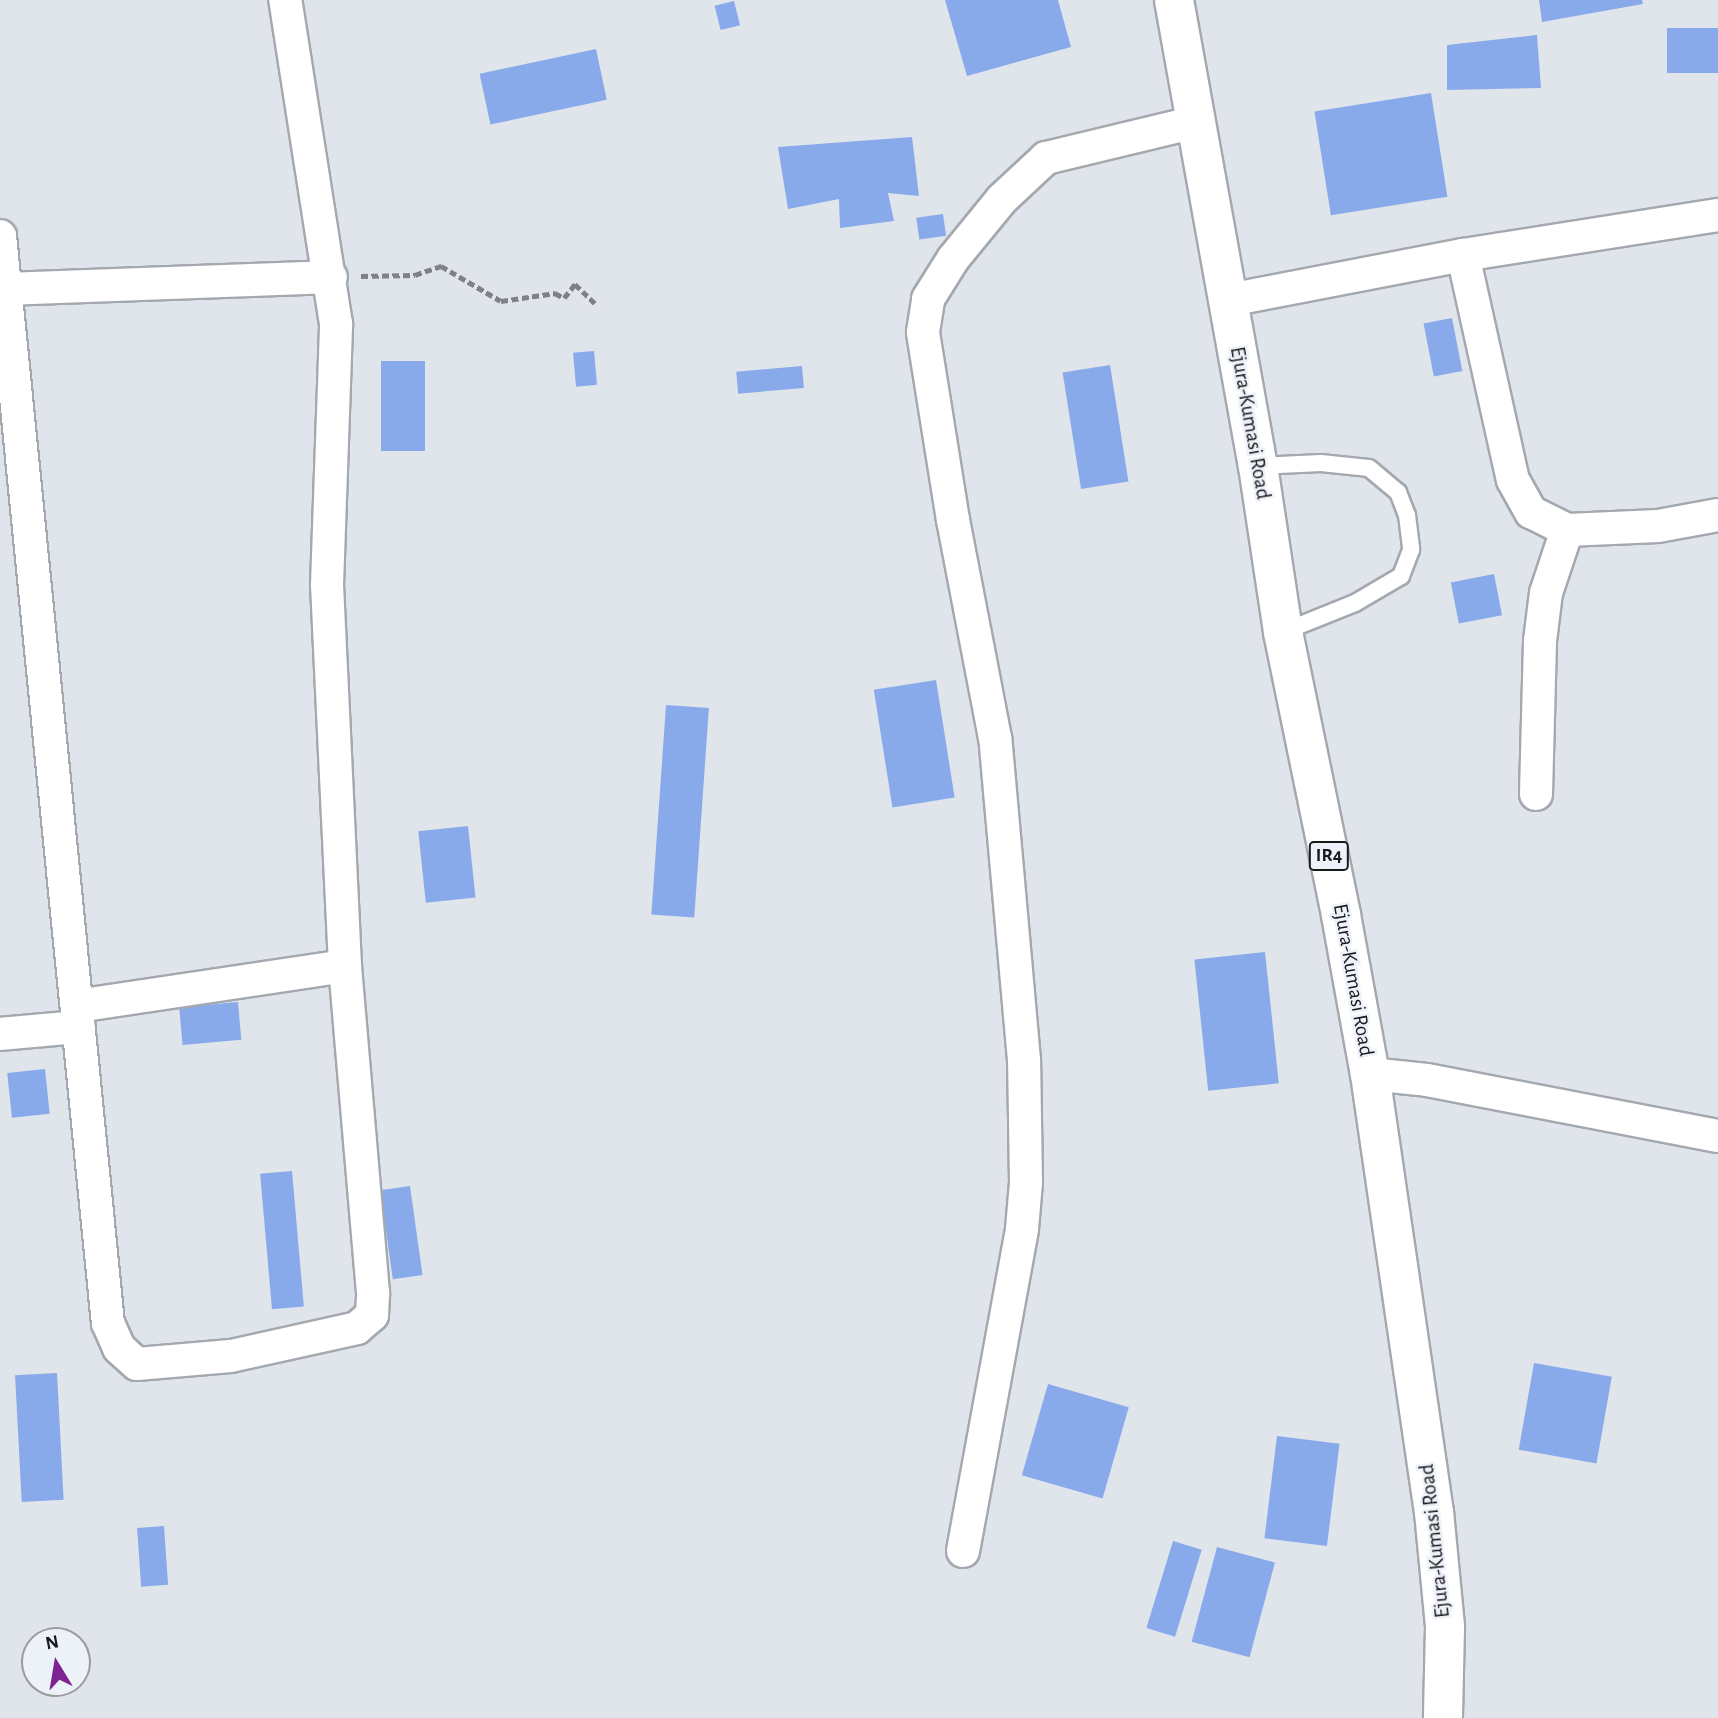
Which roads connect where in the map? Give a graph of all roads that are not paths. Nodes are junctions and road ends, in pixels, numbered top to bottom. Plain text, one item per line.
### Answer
1 (285, 0) edge
2 (1174, 0) edge
3 (1196, 122) junction
4 (1718, 215) edge
5 (0, 236) edge
6 (1463, 255) junction
7 (343, 276) junction
8 (6, 289) junction
9 (1228, 300) junction
10 (1258, 466) junction
11 (1718, 514) edge
12 (1567, 530) junction
13 (1283, 632) junction
14 (1536, 794) dead end
15 (345, 967) junction
16 (78, 1017) junction
17 (0, 1034) edge
18 (1370, 1074) junction
19 (1718, 1136) edge
20 (962, 1551) dead end
21 (1443, 1718) edge

1 - 7 street
2 - 3 main road, Ejura-Kumasi Road / IR4
3 - 9 main road, Ejura-Kumasi Road / IR4
3 - 20 street
4 - 6 street
5 - 8 street
6 - 9 street
6 - 12 street
7 - 8 street
7 - 15 street
8 - 16 street
9 - 10 main road, Ejura-Kumasi Road / IR4
10 - 13 main road, Ejura-Kumasi Road / IR4
10 - 13 lane
11 - 12 street
12 - 14 street
13 - 18 main road, Ejura-Kumasi Road / IR4
15 - 16 street
15 - 16 street
16 - 17 street
18 - 19 street
18 - 21 main road, Ejura-Kumasi Road / IR4

